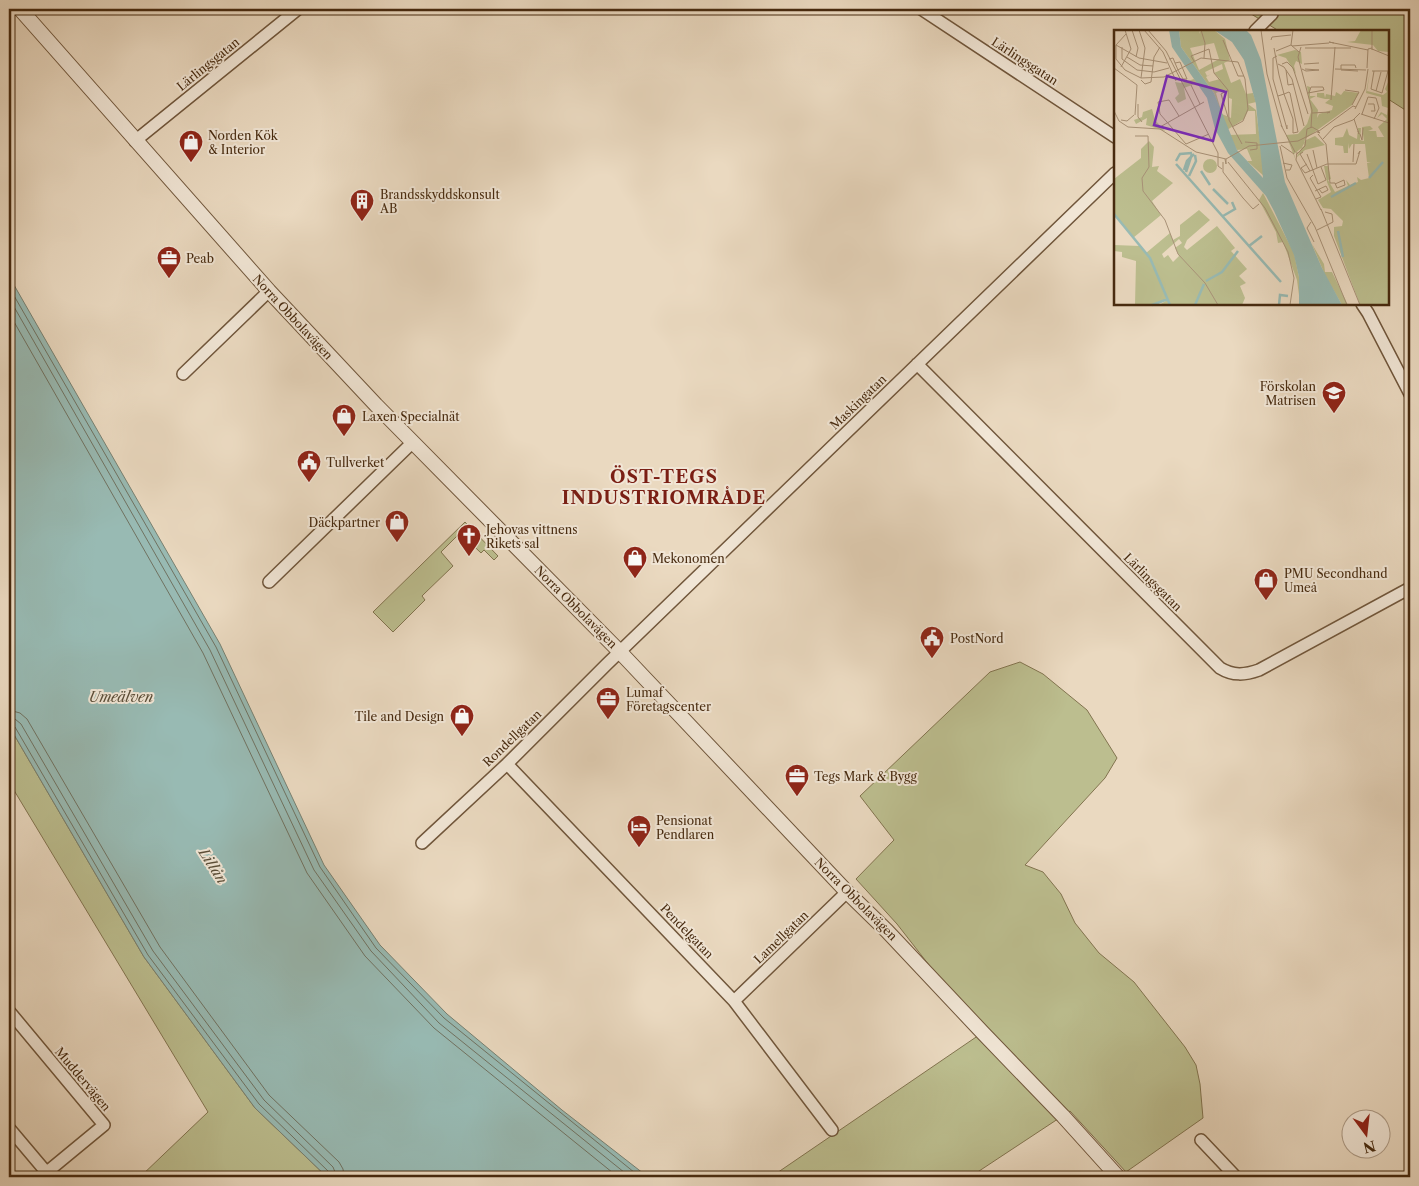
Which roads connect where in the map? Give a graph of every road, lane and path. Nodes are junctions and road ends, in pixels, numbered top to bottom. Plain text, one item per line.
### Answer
1 (20, 9) edge
2 (298, 9) edge
3 (920, 9) edge
4 (1272, 14) dead end
5 (1256, 30) edge
6 (1114, 136) edge
7 (135, 140) junction
8 (1114, 174) edge
9 (269, 291) junction
10 (1363, 305) edge
11 (917, 364) junction
12 (183, 374) dead end
13 (1410, 394) edge
14 (413, 442) junction
15 (269, 582) dead end
16 (1410, 588) edge
17 (620, 652) junction
18 (507, 764) junction
19 (422, 842) dead end
20 (847, 892) junction
21 (734, 1001) junction
22 (9, 1011) edge
23 (9, 1128) edge
24 (832, 1130) dead end
25 (1201, 1140) dead end
26 (44, 1175) edge
27 (1118, 1177) edge
28 (1236, 1177) edge

1 - 7 street, Norra Obbolavägen
2 - 7 street, Lärlingsgatan
3 - 6 street, Lärlingsgatan
4 - 5 street
7 - 9 street, Norra Obbolavägen
8 - 11 street, Maskingatan
9 - 12 street
9 - 14 street, Norra Obbolavägen
10 - 13 street
11 - 16 street, Lärlingsgatan
11 - 17 street, Maskingatan
14 - 15 street
14 - 17 street, Norra Obbolavägen
17 - 18 street, Rondellgatan
17 - 20 street, Norra Obbolavägen
18 - 19 street, Rondellgatan
18 - 21 street, Pendelgatan
20 - 21 street, Lamellgatan
20 - 27 street, Norra Obbolavägen
21 - 24 street, Pendelgatan
22 - 26 street, Muddervägen
23 - 26 street
25 - 28 street

